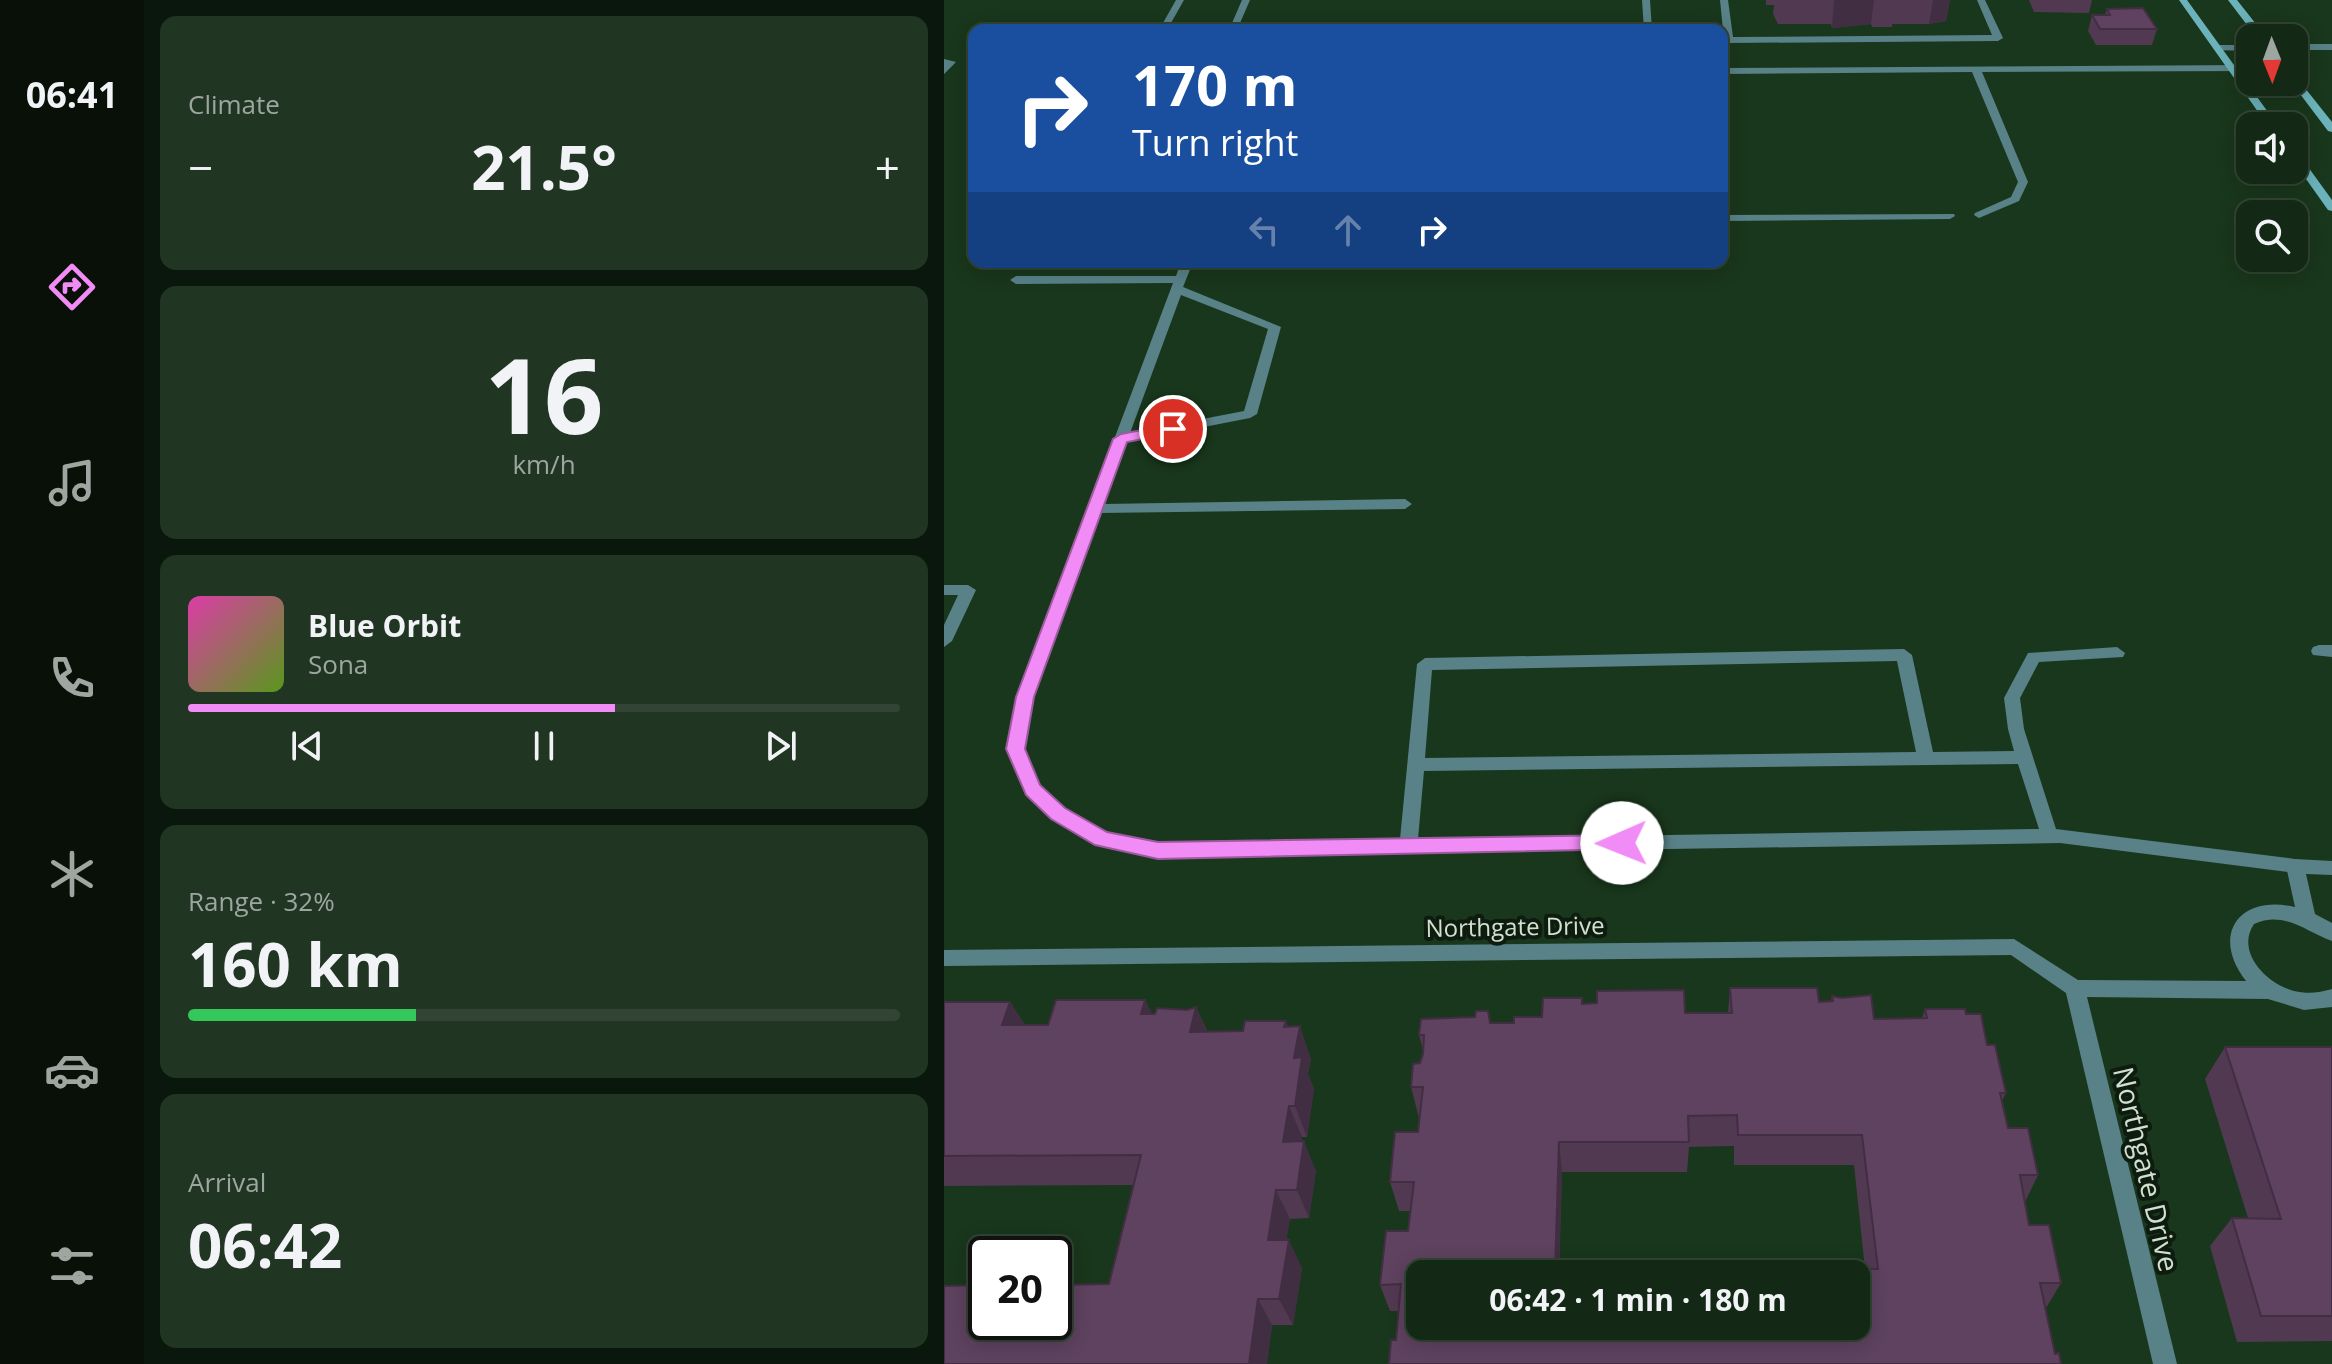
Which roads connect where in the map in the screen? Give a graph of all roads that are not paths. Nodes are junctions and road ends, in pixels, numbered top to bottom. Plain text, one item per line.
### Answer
1 (1180, 0) edge
2 (1246, 0) edge
3 (1646, 0) edge
4 (1724, 0) edge
5 (1981, 0) edge
6 (2183, 0) edge
7 (2232, 0) edge
8 (1166, 24) edge
9 (1236, 24) edge
10 (1648, 24) edge
11 (1727, 24) edge
12 (2251, 24) edge
13 (1728, 32) edge
14 (2308, 47) edge
15 (2332, 47) edge
16 (2217, 48) junction
17 (2236, 48) edge
18 (944, 62) edge
19 (2231, 68) junction
20 (2236, 68) edge
21 (1894, 70) junction
22 (1976, 70) junction
23 (944, 71) edge
24 (1728, 71) edge
25 (1898, 82) dead end
26 (2306, 96) edge
27 (2263, 112) edge
28 (2332, 129) edge
29 (2308, 175) edge
30 (2332, 208) edge
31 (1979, 215) dead end
32 (1950, 216) dead end
33 (1728, 218) edge
34 (1185, 268) edge
35 (1016, 280) dead end
36 (1179, 284) junction
37 (1121, 439) junction
38 (1405, 504) dead end
39 (1095, 509) junction
40 (944, 590) edge
41 (944, 641) edge
42 (2117, 653) dead end
43 (2025, 757) junction
44 (1926, 758) junction
45 (1416, 765) junction
46 (2050, 837) junction
47 (1408, 846) junction
48 (2295, 866) junction
49 (2332, 868) edge
50 (2306, 917) junction
51 (2332, 933) edge
52 (944, 958) edge
53 (2075, 988) junction
54 (2270, 990) junction
55 (2332, 998) edge
56 (2165, 1364) edge

1 - 8 street
2 - 9 street
3 - 10 street
4 - 11 street
5 - 13 street
6 - 16 main road
7 - 12 main road
14 - 15 street
16 - 17 street
16 - 19 main road
18 - 23 street
19 - 20 street
19 - 22 street
19 - 27 main road
21 - 22 street
21 - 24 street
21 - 25 street
22 - 31 street
26 - 28 main road
29 - 30 main road
32 - 33 street
34 - 36 street
35 - 36 street
36 - 37 street
36 - 37 street
37 - 39 street
38 - 39 street
39 - 47 street
40 - 41 street
42 - 43 street
43 - 44 street
43 - 46 street
44 - 45 street
44 - 45 street
45 - 47 street
46 - 47 street
46 - 48 street
48 - 49 street
48 - 50 street
50 - 51 street
50 - 54 street
52 - 53 street, Northgate Drive
53 - 54 street
53 - 56 street, Northgate Drive
54 - 55 street

